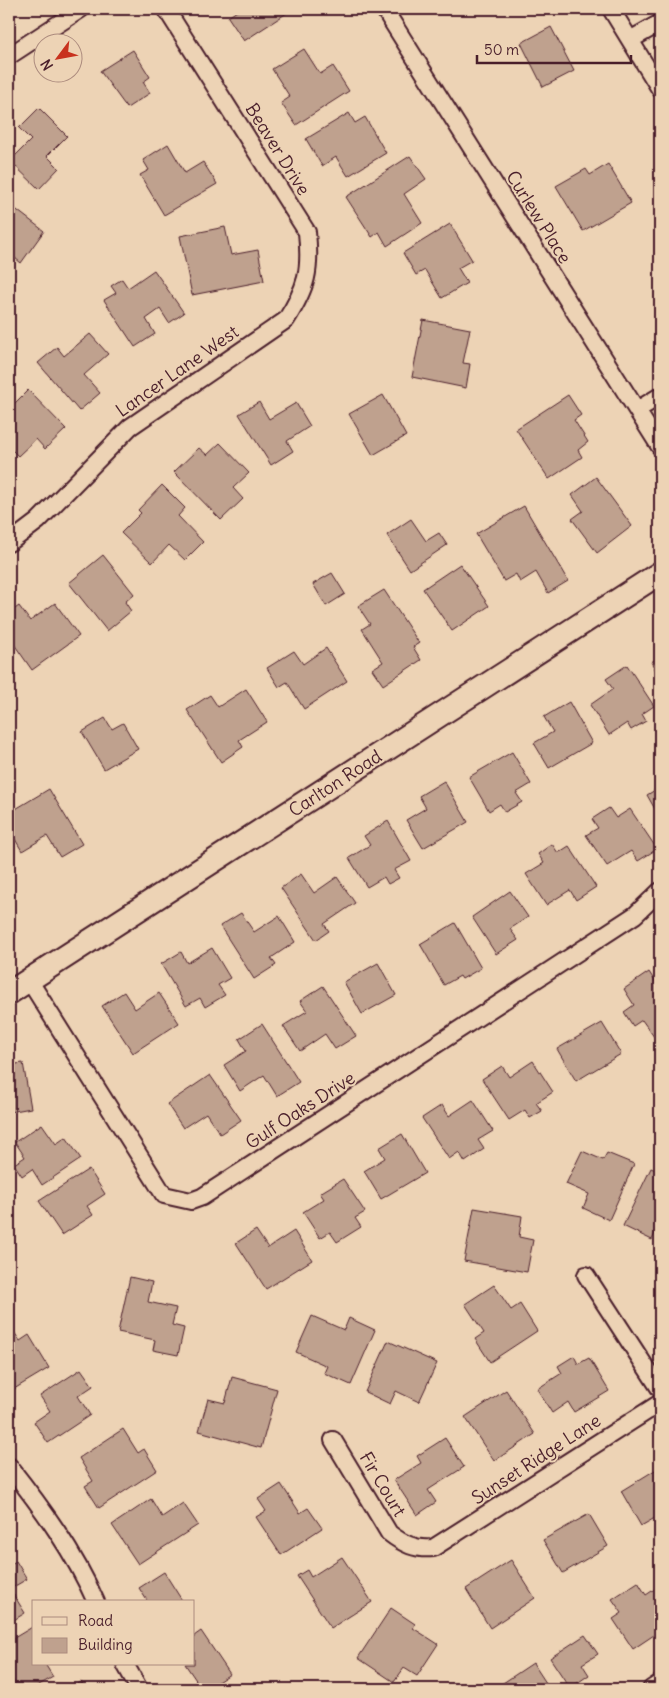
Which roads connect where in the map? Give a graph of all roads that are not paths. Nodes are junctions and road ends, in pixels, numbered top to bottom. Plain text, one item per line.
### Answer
1 (81, 9) edge
2 (166, 9) edge
3 (384, 9) edge
4 (611, 9) edge
5 (660, 23) edge
6 (630, 40) junction
7 (9, 56) edge
8 (660, 89) edge
9 (286, 320) joint
10 (660, 396) edge
11 (637, 410) junction
12 (660, 446) edge
13 (9, 544) edge
14 (660, 573) edge
15 (660, 891) edge
16 (29, 980) junction
17 (9, 993) edge
18 (586, 1275) dead end
19 (660, 1389) edge
20 (660, 1403) edge
21 (333, 1440) dead end
22 (9, 1466) edge
23 (433, 1548) joint
24 (95, 1600) edge
25 (125, 1666) edge
26 (660, 1683) edge
27 (139, 1689) edge
28 (651, 1689) edge

1 - 7 street
2 - 9 street, Beaver Drive
3 - 11 street, Curlew Place
4 - 6 street
5 - 6 street
6 - 8 street
9 - 13 street, Lancer Lane West
10 - 11 street
11 - 12 street, Curlew Place
14 - 16 street, Carlton Road
15 - 16 street, Gulf Oaks Drive
16 - 17 street, Carlton Road
18 - 19 street
20 - 23 street, Sunset Ridge Lane
21 - 23 street, Fir Court
22 - 24 street
25 - 27 street
26 - 28 street

